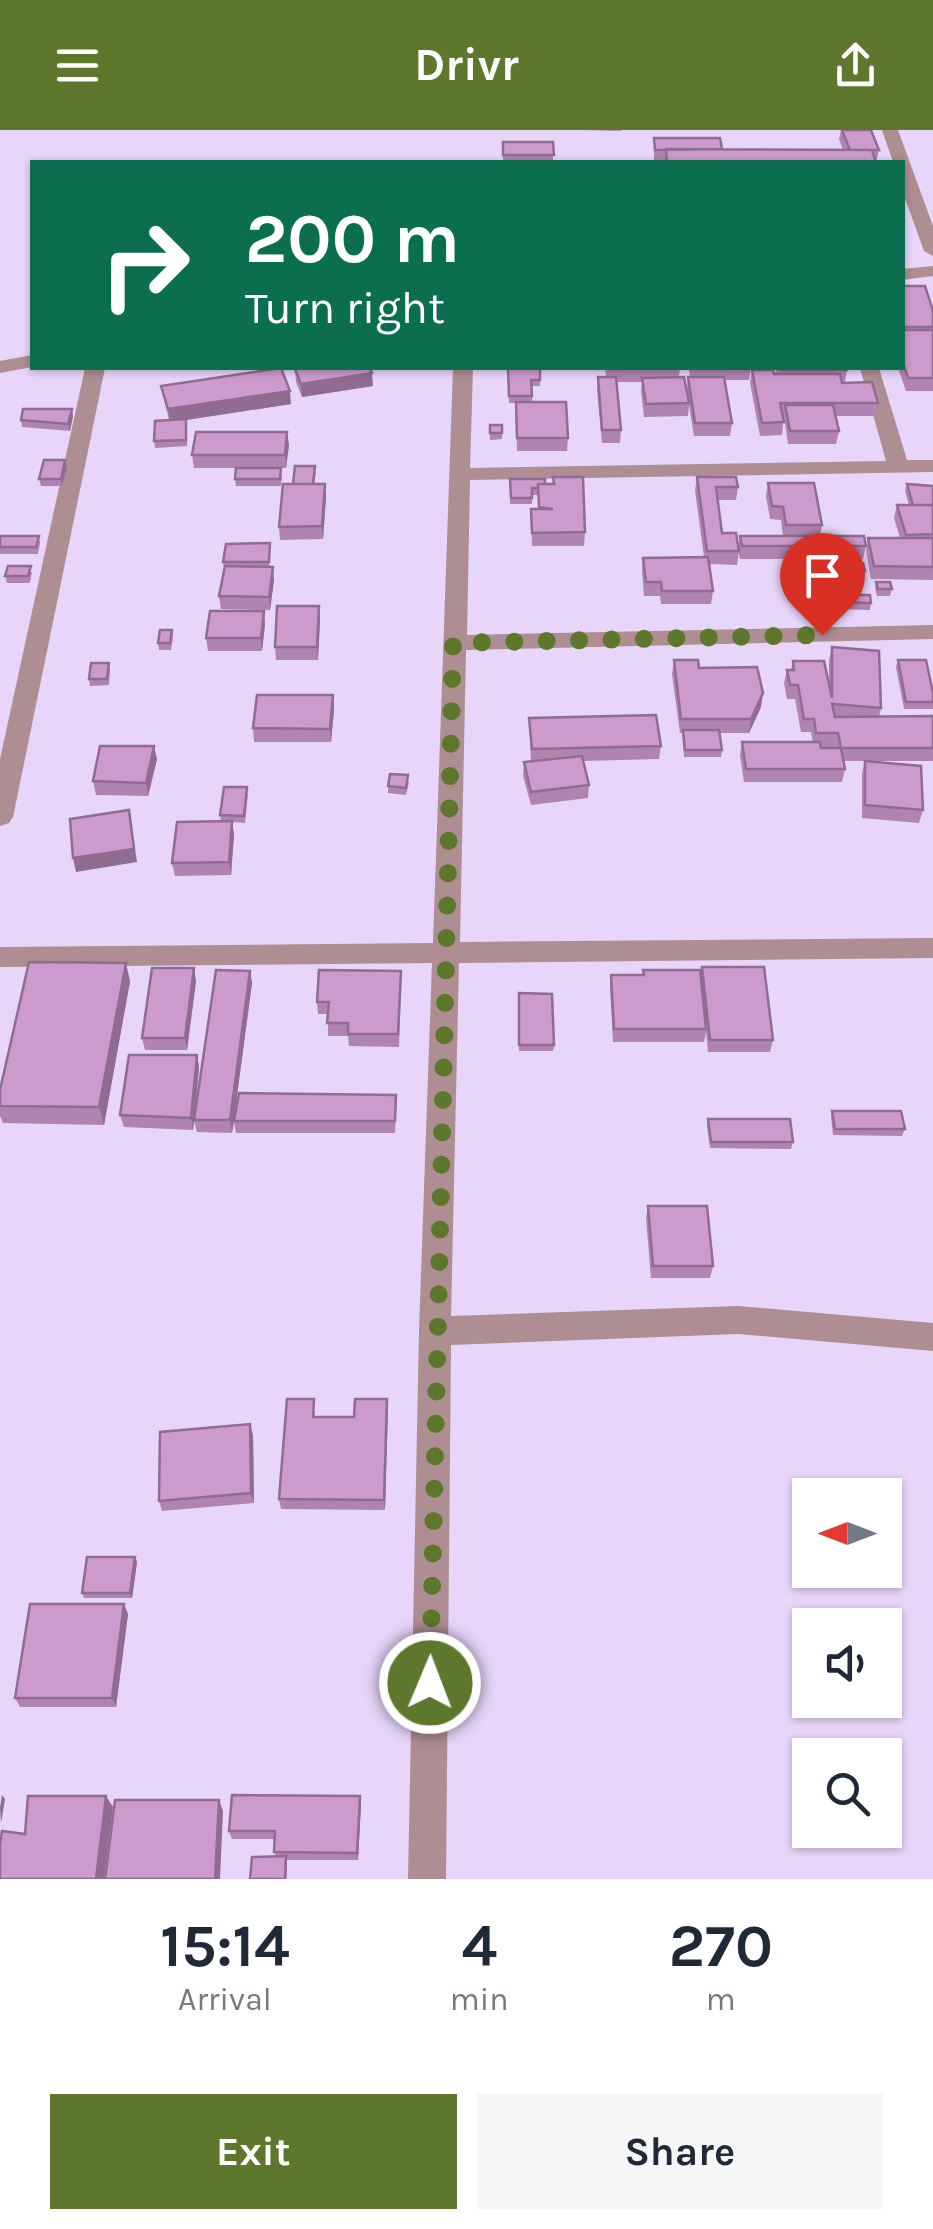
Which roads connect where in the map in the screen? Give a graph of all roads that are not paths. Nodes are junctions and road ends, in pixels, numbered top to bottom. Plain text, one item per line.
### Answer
1 (890, 130) edge
2 (901, 160) edge
3 (905, 172) edge
4 (933, 251) edge
5 (933, 272) edge
6 (905, 275) edge
7 (30, 361) edge
8 (0, 367) edge
9 (96, 370) edge
10 (463, 370) edge
11 (870, 370) edge
12 (898, 466) junction
13 (933, 466) edge
14 (460, 474) junction
15 (933, 632) edge
16 (453, 643) junction
17 (0, 817) edge
18 (933, 948) edge
19 (448, 952) junction
20 (0, 957) edge
21 (435, 1331) junction
22 (933, 1337) edge
23 (427, 1879) edge

1 - 2 street
3 - 4 street
5 - 6 street
7 - 8 street
9 - 17 street
10 - 14 street
11 - 12 street
12 - 13 street
12 - 14 street
14 - 16 street
15 - 16 street
16 - 19 street
18 - 19 street
19 - 20 street
19 - 21 street
21 - 22 street
21 - 23 street

